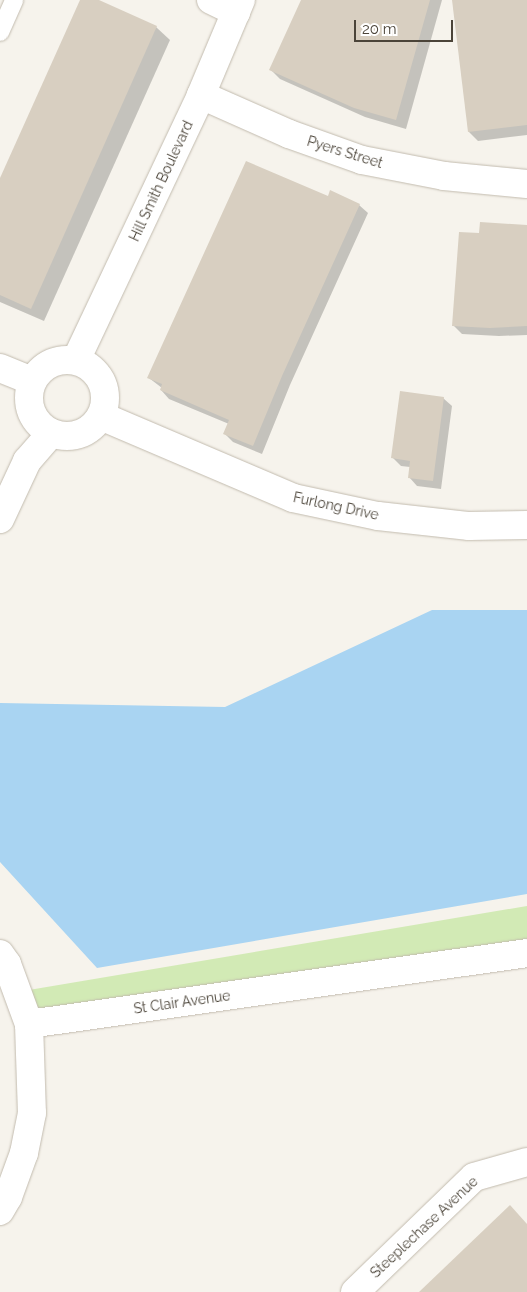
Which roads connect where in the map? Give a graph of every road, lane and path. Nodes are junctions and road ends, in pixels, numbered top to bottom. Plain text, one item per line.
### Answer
1 (14, 0) edge
2 (211, 0) edge
3 (238, 6) edge
4 (0, 32) edge
5 (201, 95) junction
6 (527, 184) edge
7 (76, 360) junction
8 (0, 368) edge
9 (33, 381) junction
10 (101, 416) junction
11 (51, 433) junction
12 (0, 519) edge
13 (527, 525) edge
14 (527, 953) edge
15 (0, 954) edge
16 (28, 1024) junction
17 (527, 1162) edge
18 (0, 1211) edge
19 (355, 1292) edge

1 - 4 lane
2 - 3 street
3 - 5 street, Hill Smith Boulevard
5 - 6 street, Pyers Street
5 - 7 street, Hill Smith Boulevard
7 - 9 street
7 - 10 street
8 - 9 street
9 - 11 street
10 - 11 street
10 - 13 street, Furlong Drive
11 - 12 street
14 - 16 street, St Clair Avenue
15 - 16 street
16 - 18 street
17 - 19 street, Steeplechase Avenue

